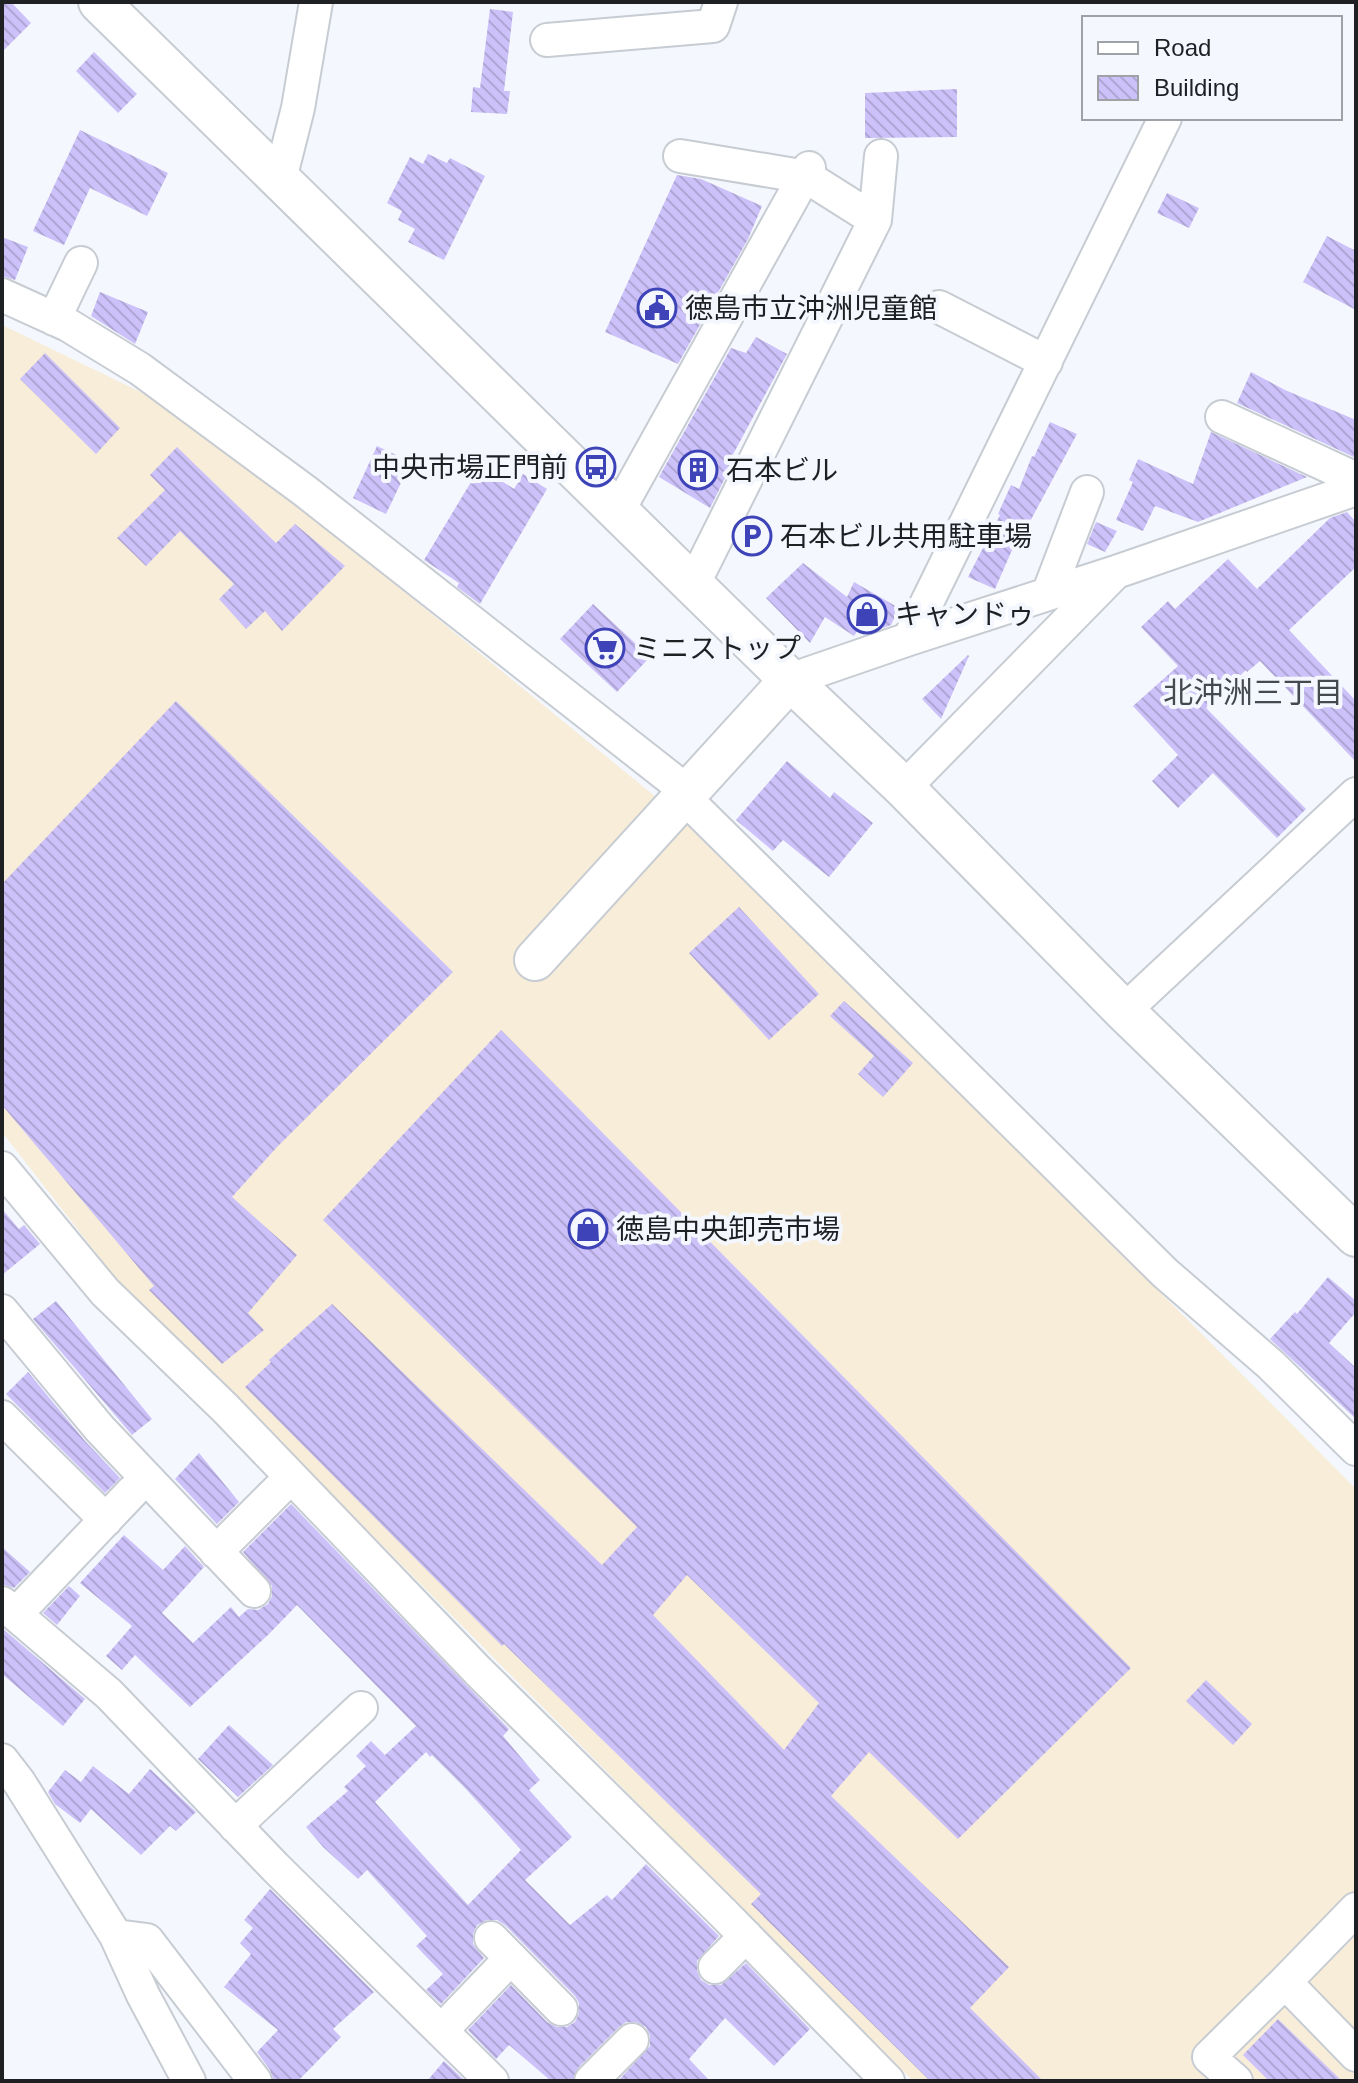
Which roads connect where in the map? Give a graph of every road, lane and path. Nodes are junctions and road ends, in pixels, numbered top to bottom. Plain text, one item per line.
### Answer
1 (99, 2) edge
2 (316, 2) edge
3 (721, 2) edge
4 (547, 40) dead end
5 (1164, 120) edge
6 (680, 156) dead end
7 (881, 156) dead end
8 (808, 173) junction
9 (280, 179) junction
10 (875, 220) junction
11 (81, 263) dead end
12 (2, 295) edge
13 (939, 307) dead end
14 (54, 319) junction
15 (1046, 362) junction
16 (1222, 417) dead end
17 (1356, 479) edge
18 (1356, 489) edge
19 (1087, 492) dead end
20 (618, 511) junction
21 (1116, 572) junction
22 (693, 585) junction
23 (1048, 594) junction
24 (909, 639) junction
25 (790, 680) junction
26 (904, 788) junction
27 (1356, 794) edge
28 (686, 795) junction
29 (535, 960) dead end
30 (1124, 1011) junction
31 (2, 1168) edge
32 (1354, 1230) edge
33 (2, 1311) edge
34 (2, 1417) edge
35 (1356, 1449) edge
36 (291, 1477) junction
37 (132, 1492) dead end
38 (106, 1520) junction
39 (216, 1552) junction
40 (254, 1591) dead end
41 (9, 1608) edge
42 (361, 1708) dead end
43 (2, 1760) edge
44 (235, 1826) junction
45 (1356, 1909) edge
46 (116, 1936) junction
47 (746, 1936) junction
48 (715, 1967) dead end
49 (1285, 1982) junction
50 (561, 2009) dead end
51 (441, 2031) junction
52 (632, 2040) dead end
53 (1356, 2055) edge
54 (189, 2081) edge
55 (255, 2081) edge
56 (492, 2081) edge
57 (591, 2081) edge
58 (888, 2081) edge
59 (1236, 2081) edge

1 - 9 street
2 - 9 street
3 - 4 street
5 - 15 street
6 - 8 street
7 - 10 street
8 - 10 street
8 - 20 street
9 - 20 street
10 - 22 street
11 - 14 street
12 - 14 street
13 - 15 street
14 - 28 street
15 - 24 street
16 - 17 street
18 - 21 street
19 - 23 street
20 - 22 street
21 - 23 street
21 - 26 street
22 - 25 street
23 - 24 street
24 - 25 street
25 - 26 street
25 - 28 street
26 - 30 street
27 - 30 street
28 - 29 street
28 - 35 street
30 - 32 street
31 - 36 street
33 - 39 street
34 - 38 street
36 - 39 street
36 - 47 street
37 - 38 street
38 - 41 street
39 - 40 street
41 - 44 street
42 - 44 street
43 - 46 street
44 - 51 street
45 - 49 street
46 - 54 street
46 - 55 street
47 - 48 street
47 - 58 street
49 - 53 street
49 - 59 street
50 - 51 street
51 - 56 street
52 - 57 street

